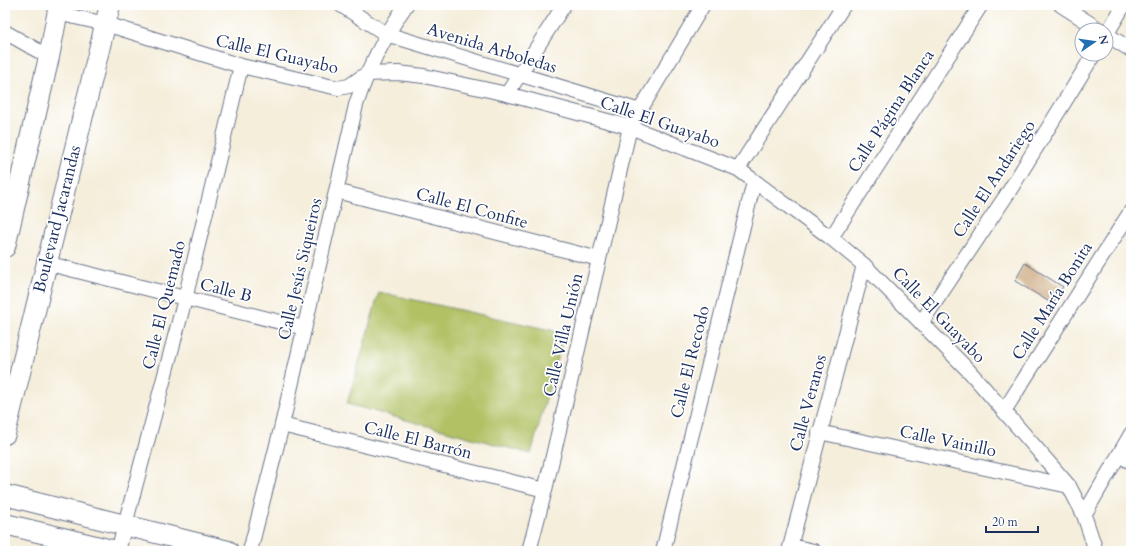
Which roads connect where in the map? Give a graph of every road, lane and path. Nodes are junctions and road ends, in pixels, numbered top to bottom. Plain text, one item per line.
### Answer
1 (110, 5) edge
2 (341, 5) edge
3 (406, 5) edge
4 (564, 5) edge
5 (704, 5) edge
6 (844, 5) edge
7 (981, 5) edge
8 (1061, 5) edge
9 (1124, 5) edge
10 (58, 9) edge
11 (1088, 22) edge
12 (1113, 22) edge
13 (106, 24) junction
14 (5, 32) edge
15 (386, 34) junction
16 (1114, 39) edge
17 (1131, 50) edge
18 (49, 57) junction
19 (1089, 62) edge
20 (241, 66) junction
21 (366, 74) junction
22 (520, 75) junction
23 (506, 94) junction
24 (640, 111) junction
25 (630, 128) junction
26 (738, 169) junction
27 (754, 182) junction
28 (336, 191) junction
29 (1131, 211) edge
30 (831, 238) junction
31 (5, 247) edge
32 (599, 259) junction
33 (46, 263) junction
34 (864, 265) junction
35 (185, 299) junction
36 (921, 322) junction
37 (304, 328) junction
38 (1004, 411) junction
39 (282, 425) junction
40 (819, 432) junction
41 (5, 434) edge
42 (1131, 434) edge
43 (1125, 459) edge
44 (1069, 486) junction
45 (545, 490) junction
46 (5, 495) edge
47 (1084, 515) junction
48 (5, 524) edge
49 (125, 526) junction
50 (790, 548) edge
51 (117, 551) edge
52 (228, 551) edge
53 (250, 551) edge
54 (528, 551) edge
55 (663, 551) edge
56 (814, 551) edge
57 (1096, 551) edge

1 - 13 main road, Boulevard Jacarandas
2 - 15 street, Avenida Arboledas
3 - 15 street, Calle Jesús Siqueiros
4 - 22 street
5 - 24 street, Calle Villa Unión
6 - 26 street
7 - 30 street, Calle Página Blanca
8 - 11 street
9 - 12 street
10 - 13 street, Calle El Guayabo
10 - 18 main road
13 - 20 street, Calle El Guayabo
13 - 33 main road, Boulevard Jacarandas
14 - 18 street
15 - 21 street, Calle Jesús Siqueiros
15 - 22 street, Avenida Arboledas
16 - 17 street
18 - 31 main road
19 - 36 street, Calle El Andariego
20 - 21 street, Calle El Guayabo
20 - 35 street, Calle El Quemado
21 - 23 street, Calle El Guayabo
21 - 28 street, Calle Jesús Siqueiros
22 - 23 street
22 - 24 street, Avenida Arboledas
23 - 25 street, Calle El Guayabo
24 - 25 street, Calle Villa Unión
25 - 26 street, Calle El Guayabo
25 - 32 street, Calle Villa Unión
26 - 27 street, Calle El Guayabo
27 - 30 street, Calle El Guayabo
27 - 55 street, Calle El Recodo
28 - 32 street, Calle El Confite
28 - 37 street, Calle Jesús Siqueiros
29 - 38 street, Calle María Bonita
30 - 34 street, Calle El Guayabo
32 - 45 street, Calle Villa Unión
33 - 35 street, Calle B
33 - 41 main road, Boulevard Jacarandas
34 - 36 street, Calle El Guayabo
34 - 40 street, Calle Veranos
35 - 37 street, Calle B
35 - 49 street, Calle El Quemado
36 - 38 street, Calle El Guayabo
37 - 39 street, Calle Jesús Siqueiros
38 - 44 street, Calle El Guayabo
39 - 45 street, Calle El Barrón
39 - 53 street, Calle Jesús Siqueiros
40 - 44 street, Calle Vainillo
40 - 50 street, Calle Veranos
42 - 43 street
43 - 47 street
44 - 47 street, Calle El Guayabo
45 - 54 street, Calle Villa Unión
46 - 49 main road
47 - 57 street, Calle El Guayabo
48 - 51 main road
49 - 51 street, Calle El Quemado
49 - 52 main road
50 - 56 street

